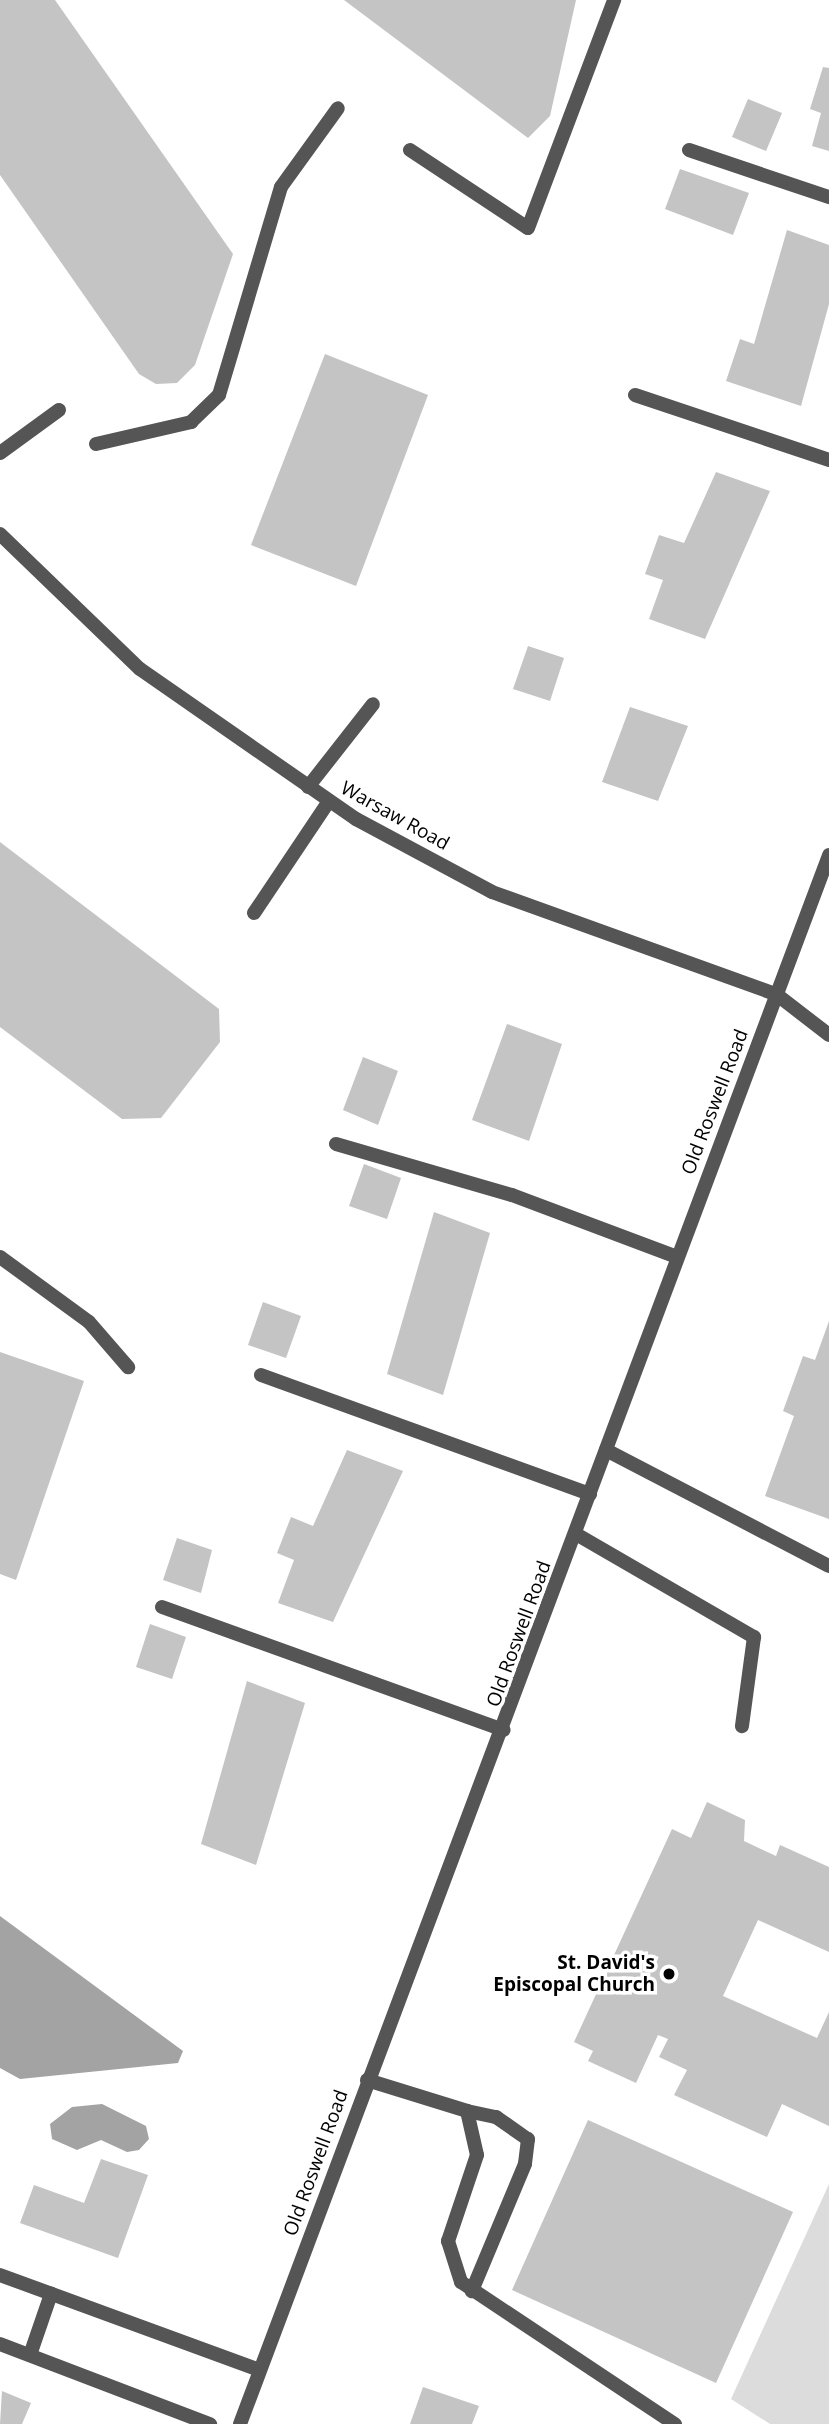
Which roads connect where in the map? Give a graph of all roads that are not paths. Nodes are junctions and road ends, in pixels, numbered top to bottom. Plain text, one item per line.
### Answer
1 (614, 0) edge
2 (338, 108) dead end
3 (410, 150) dead end
4 (689, 150) dead end
5 (829, 197) edge
6 (635, 395) dead end
7 (60, 410) dead end
8 (96, 444) dead end
9 (0, 453) edge
10 (829, 460) edge
11 (0, 534) edge
12 (373, 704) dead end
13 (308, 787) junction
14 (329, 801) junction
15 (829, 855) edge
16 (254, 914) dead end
17 (776, 994) junction
18 (829, 1035) edge
19 (336, 1144) dead end
20 (0, 1257) edge
21 (677, 1257) junction
22 (128, 1367) dead end
23 (261, 1375) dead end
24 (606, 1450) junction
25 (590, 1494) junction
26 (576, 1534) junction
27 (829, 1566) edge
28 (162, 1607) dead end
29 (743, 1726) dead end
30 (504, 1730) junction
31 (367, 2080) junction
32 (467, 2111) junction
33 (0, 2275) edge
34 (472, 2291) junction
35 (51, 2294) junction
36 (0, 2344) edge
37 (30, 2355) junction
38 (259, 2370) junction
39 (210, 2424) edge
40 (240, 2424) edge
41 (676, 2424) edge

1 - 3 street
2 - 8 street
4 - 5 street
6 - 10 street
7 - 9 street
11 - 13 street, Warsaw Road
12 - 13 street
13 - 14 street, Warsaw Road
14 - 16 street
14 - 17 street, Warsaw Road
15 - 17 street, Old Roswell Road
17 - 18 street, Warsaw Road
17 - 21 street, Old Roswell Road
19 - 21 street
20 - 22 street
21 - 24 street, Old Roswell Road
23 - 25 street
24 - 25 street, Old Roswell Road
24 - 27 street
25 - 26 street, Old Roswell Road
26 - 29 street
26 - 30 street, Old Roswell Road
28 - 30 street
30 - 31 street, Old Roswell Road
31 - 32 street
31 - 38 street, Old Roswell Road
32 - 34 street
32 - 34 street
33 - 35 street
34 - 41 street
35 - 37 street
35 - 38 street
36 - 37 street
37 - 39 street
38 - 40 street, Old Roswell Road

